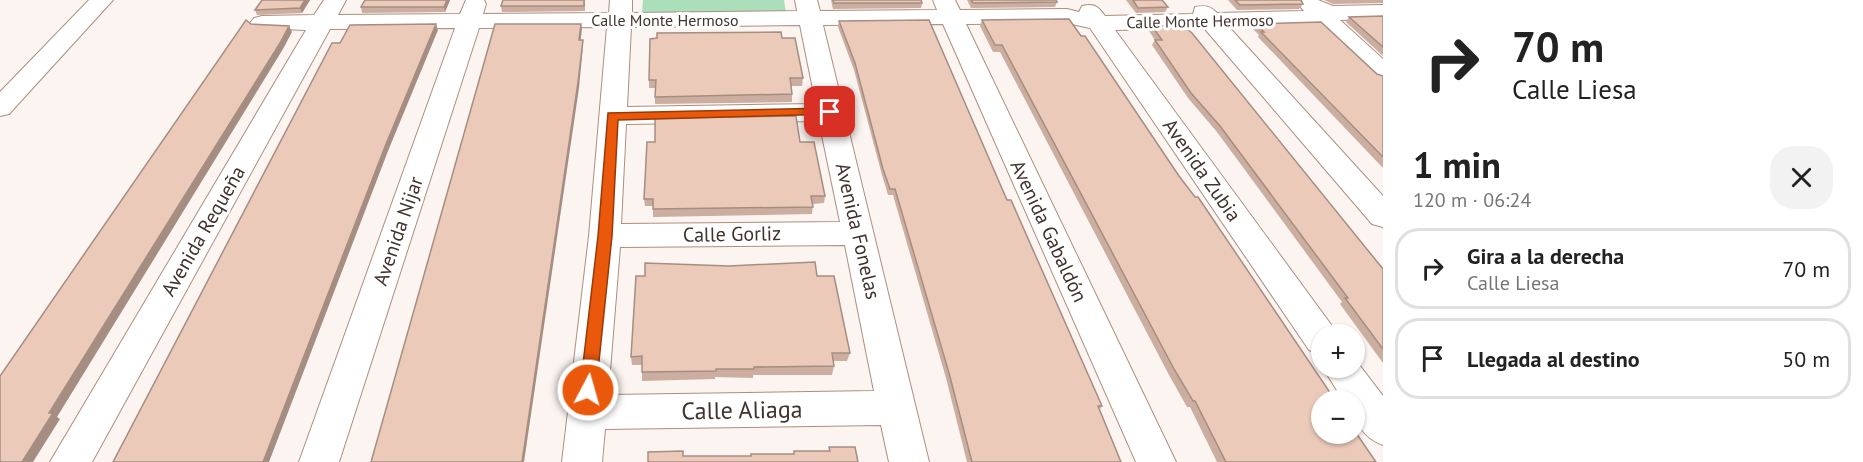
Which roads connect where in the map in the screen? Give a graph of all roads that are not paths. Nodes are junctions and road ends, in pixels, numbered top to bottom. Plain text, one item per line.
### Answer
1 (102, 0) edge
2 (947, 8) edge
3 (809, 9) edge
4 (1318, 9) edge
5 (473, 10) edge
6 (621, 10) edge
7 (1201, 10) edge
8 (329, 11) edge
9 (1084, 12) edge
10 (1383, 12) edge
11 (262, 23) edge
12 (1383, 73) edge
13 (4, 99) edge
14 (830, 112) junction
15 (613, 116) junction
16 (1383, 216) edge
17 (859, 233) junction
18 (605, 236) junction
19 (1311, 325) edge
20 (1348, 378) edge
21 (898, 408) junction
22 (586, 412) junction
23 (1383, 427) edge
24 (70, 462) edge
25 (319, 462) edge
26 (582, 462) edge
27 (909, 462) edge
28 (1156, 462) edge

1 - 13 street
2 - 3 street, Calle Monte Hermoso
2 - 9 street, Calle Monte Hermoso
2 - 28 street, Avenida Gabaldón
3 - 6 street, Calle Monte Hermoso
3 - 14 street, Avenida Fonelas
4 - 7 street, Calle Monte Hermoso
4 - 10 street, Calle Monte Hermoso
4 - 12 street
5 - 6 street, Calle Monte Hermoso
5 - 8 street, Calle Monte Hermoso
5 - 25 street, Avenida Nijar
6 - 15 street
7 - 9 street, Calle Monte Hermoso
7 - 16 street
8 - 11 street, Calle Monte Hermoso
8 - 24 street, Avenida Requeña
9 - 19 street, Avenida Zubia
14 - 15 street
14 - 17 street, Avenida Fonelas
15 - 18 street
17 - 18 street, Calle Gorliz
17 - 21 street, Avenida Fonelas
18 - 22 street
20 - 23 street
21 - 22 street, Calle Aliaga
21 - 27 street, Avenida Fonelas
22 - 26 street

